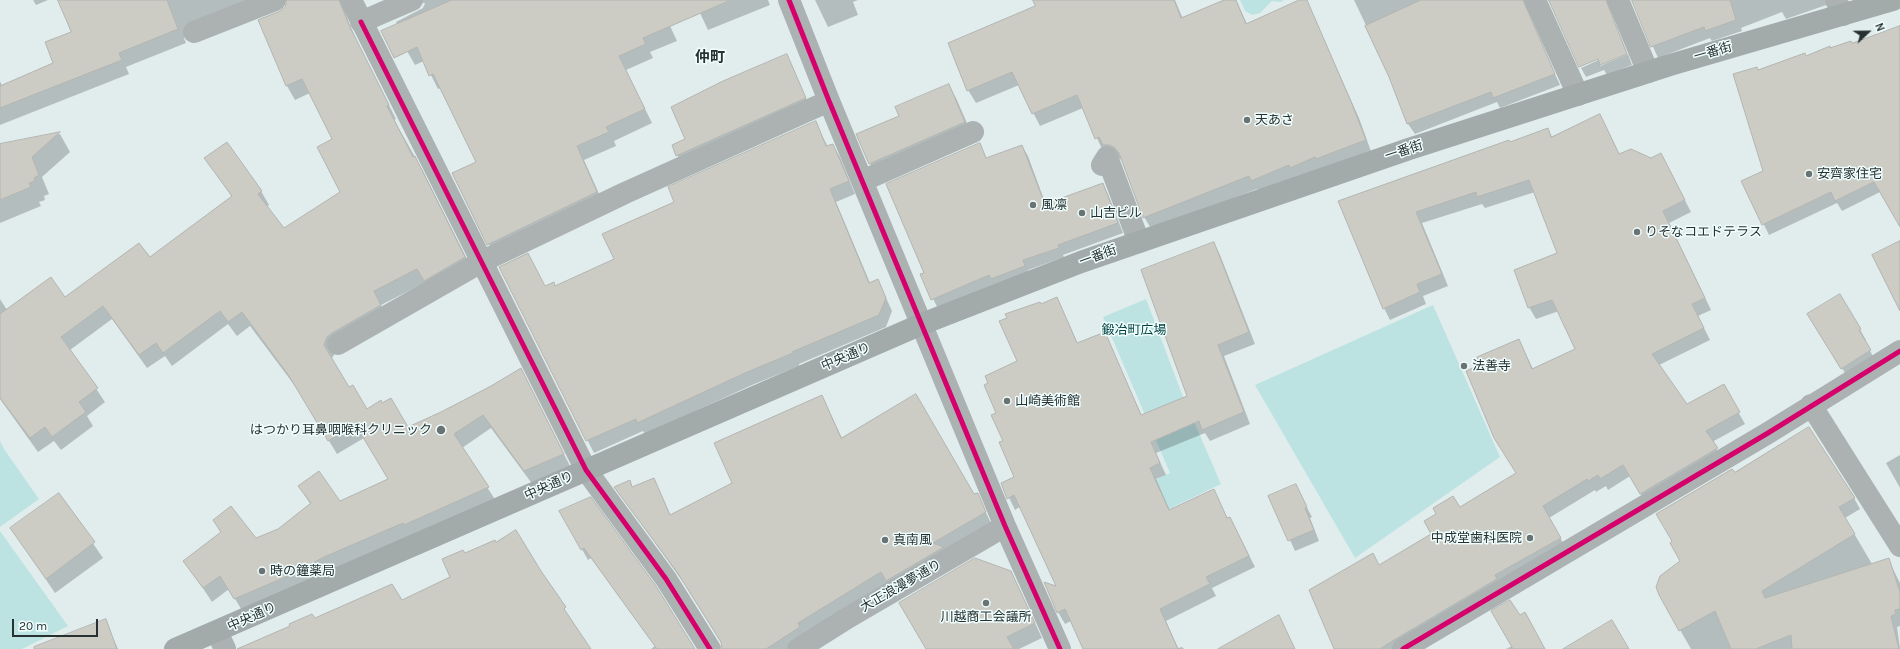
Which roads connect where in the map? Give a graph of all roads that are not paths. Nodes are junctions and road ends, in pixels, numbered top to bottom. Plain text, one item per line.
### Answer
1 (275, 0) edge
2 (351, 0) edge
3 (412, 0) edge
4 (789, 0) edge
5 (1535, 0) edge
6 (1618, 0) edge
7 (1893, 0) edge
8 (1839, 8) edge
9 (362, 22) junction
10 (194, 32) dead end
11 (1648, 72) junction
12 (1578, 94) junction
13 (829, 101) junction
14 (973, 132) dead end
15 (1102, 165) dead end
16 (862, 181) junction
17 (1139, 242) junction
18 (483, 261) junction
19 (922, 324) junction
20 (338, 344) dead end
21 (1900, 352) edge
22 (1811, 405) junction
23 (586, 470) junction
24 (1005, 526) junction
25 (1900, 546) edge
26 (221, 640) edge
27 (175, 649) edge
28 (710, 649) edge
29 (798, 649) edge
30 (1060, 649) edge
31 (1403, 649) edge

1 - 10 street
2 - 9 street
3 - 9 street
4 - 13 street
5 - 12 street
6 - 11 street
7 - 8 main road, 一番街
8 - 11 main road, 一番街
9 - 18 street
11 - 12 main road, 一番街
12 - 17 main road, 一番街
13 - 16 street
13 - 18 street
14 - 16 street
15 - 17 street
16 - 19 street
17 - 19 main road, 一番街
18 - 20 street
18 - 23 street
19 - 23 main road, 中央通り
19 - 24 street
21 - 22 street
22 - 25 street
22 - 31 street
23 - 26 main road, 中央通り
23 - 28 street
24 - 29 street, 大正浪漫夢通り
24 - 30 street
26 - 27 main road, 中央通り

